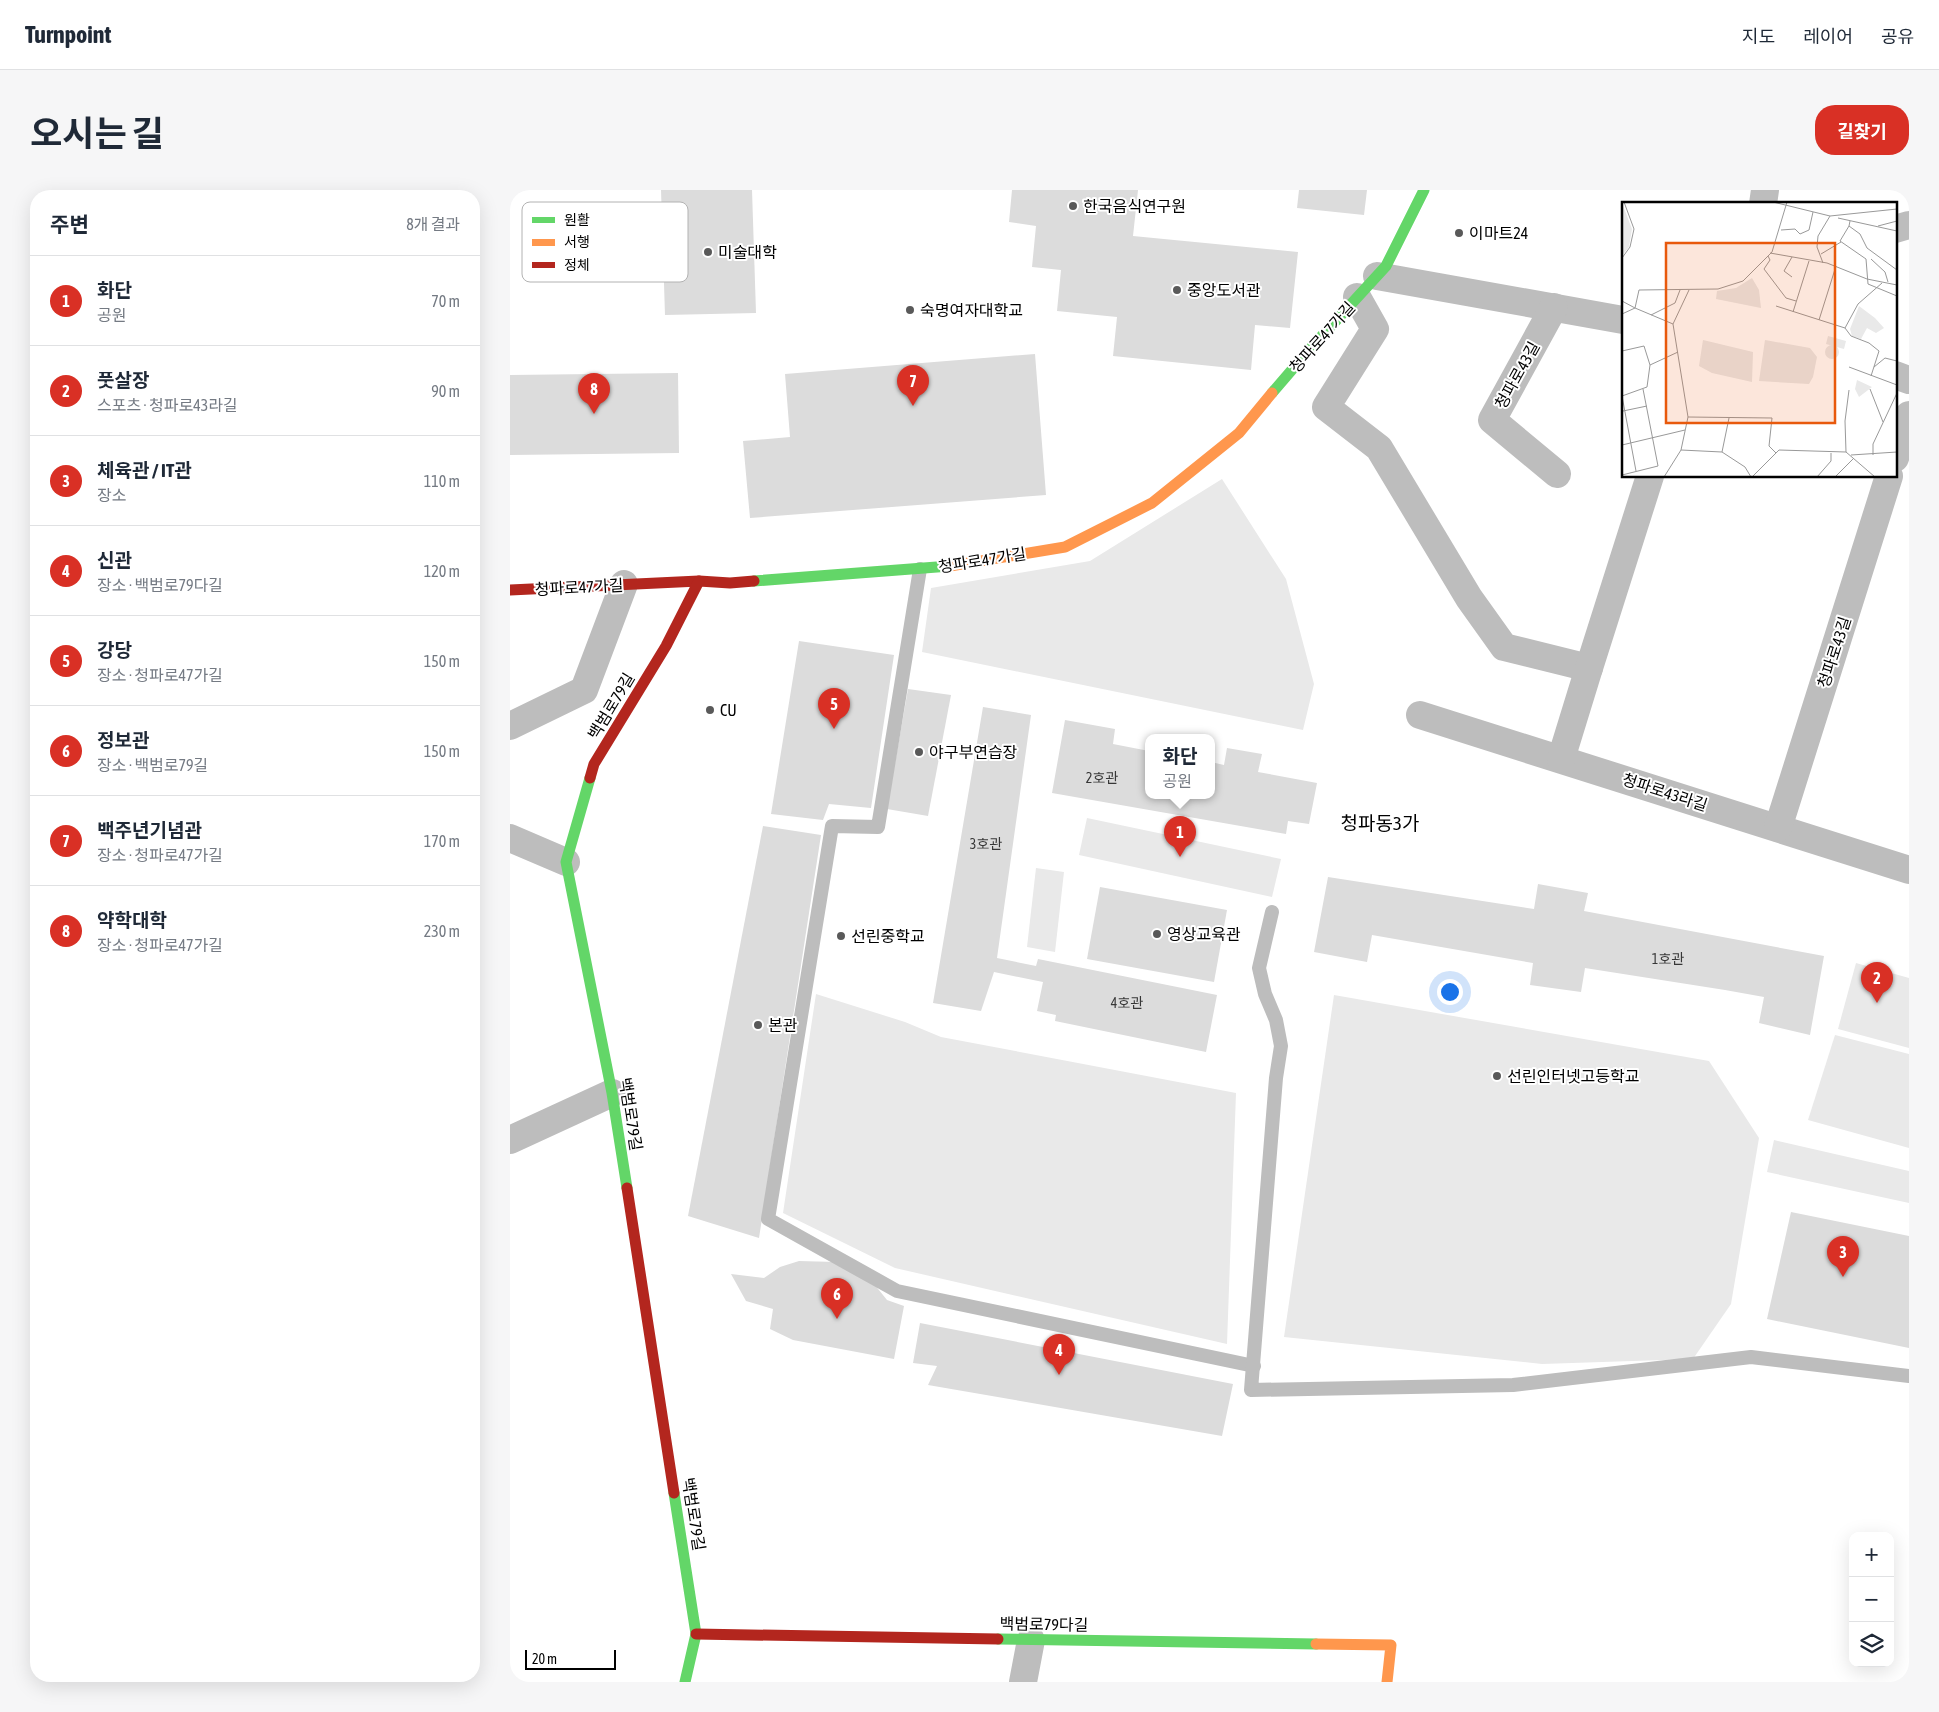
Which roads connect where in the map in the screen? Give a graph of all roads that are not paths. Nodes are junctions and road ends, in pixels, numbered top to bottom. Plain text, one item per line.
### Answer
1 (1424, 190) edge
2 (1909, 225) edge
3 (1896, 229) edge
4 (1377, 276) junction
5 (1357, 297) junction
6 (1554, 307) junction
7 (1622, 320) edge
8 (1896, 375) edge
9 (1909, 380) edge
10 (1909, 415) edge
11 (1896, 455) edge
12 (1557, 474) dead end
13 (1649, 478) edge
14 (1888, 478) edge
15 (920, 570) junction
16 (699, 581) junction
17 (624, 584) junction
18 (510, 590) edge
19 (1589, 668) junction
20 (1420, 715) dead end
21 (510, 726) edge
22 (1561, 759) junction
23 (1778, 828) junction
24 (510, 838) edge
25 (566, 862) junction
26 (1909, 870) edge
27 (1272, 912) dead end
28 (612, 1092) junction
29 (510, 1140) edge
30 (1254, 1366) junction
31 (1909, 1376) edge
32 (696, 1634) junction
33 (1031, 1640) junction
34 (685, 1682) edge
35 (1023, 1682) edge
36 (1387, 1682) edge

1 - 4 street, 청파로47가길
2 - 3 street
4 - 5 street, 청파로47가길
4 - 6 street
5 - 15 street, 청파로47가길
5 - 19 street, 청파로47가길
6 - 7 street
6 - 12 street, 청파로43길
8 - 9 street
10 - 11 street
13 - 19 street
14 - 23 street, 청파로43길
15 - 16 street, 청파로47가길
15 - 30 lane
16 - 17 street, 청파로47가길
16 - 25 street, 백범로79길
17 - 18 street, 청파로47가길
17 - 21 street
19 - 22 street
20 - 22 street, 청파로43라길
22 - 23 street, 청파로43라길
23 - 26 street, 청파로43라길
24 - 25 street
25 - 28 street, 백범로79길
27 - 30 lane
28 - 29 street
28 - 32 street, 백범로79길
30 - 31 lane
32 - 33 street, 백범로79다길
32 - 34 street, 백범로79길
33 - 35 street
33 - 36 street, 백범로79다길

